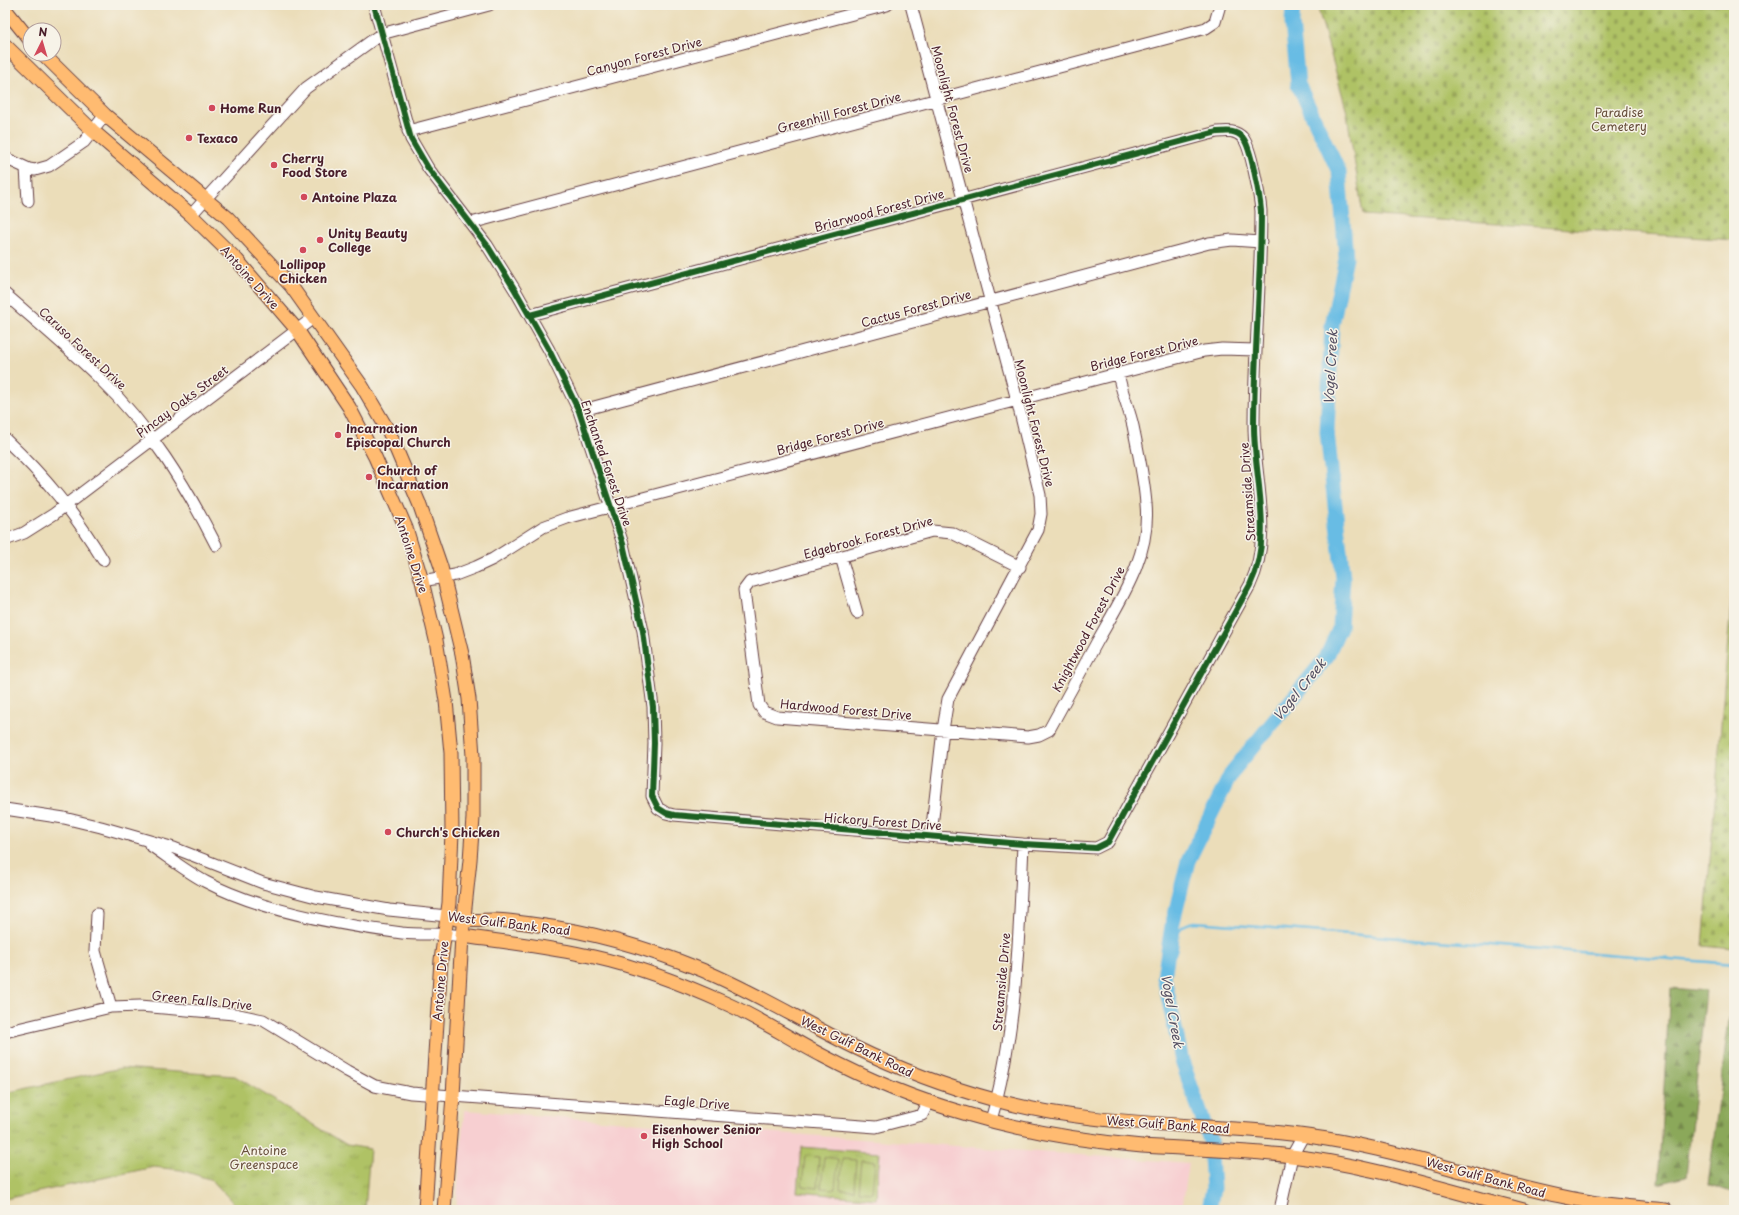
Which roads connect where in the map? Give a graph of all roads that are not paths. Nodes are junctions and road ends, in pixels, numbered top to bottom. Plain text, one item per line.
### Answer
1 (374, 5) edge
2 (489, 5) edge
3 (887, 5) edge
4 (911, 5) edge
5 (1220, 5) edge
6 (5, 9) edge
7 (22, 31) edge
8 (381, 34) junction
9 (22, 38) edge
10 (5, 44) edge
11 (51, 62) edge
12 (937, 100) junction
13 (105, 115) junction
14 (93, 131) junction
15 (408, 131) junction
16 (1235, 132) joint
17 (5, 158) edge
18 (26, 168) junction
19 (963, 199) junction
20 (205, 200) junction
21 (28, 201) dead end
22 (191, 215) junction
23 (471, 222) junction
24 (1261, 242) junction
25 (5, 294) edge
26 (991, 302) junction
27 (530, 315) junction
28 (313, 318) junction
29 (298, 330) junction
30 (1256, 350) junction
31 (1118, 373) junction
32 (1017, 400) junction
33 (579, 411) junction
34 (5, 438) edge
35 (153, 438) junction
36 (66, 504) junction
37 (612, 507) junction
38 (5, 540) edge
39 (216, 545) dead end
40 (841, 557) junction
41 (103, 560) dead end
42 (1020, 567) junction
43 (443, 577) junction
44 (422, 581) junction
45 (744, 590) joint
46 (857, 613) dead end
47 (943, 730) junction
48 (1049, 730) joint
49 (658, 808) joint
50 (5, 809) edge
51 (931, 835) junction
52 (133, 837) junction
53 (1108, 842) joint
54 (1024, 844) junction
55 (316, 897) junction
56 (97, 914) dead end
57 (312, 916) junction
58 (447, 916) junction
59 (464, 920) junction
60 (540, 925) junction
61 (445, 934) junction
62 (462, 936) junction
63 (602, 937) junction
64 (536, 946) junction
65 (594, 957) junction
66 (111, 1007) junction
67 (5, 1032) edge
68 (872, 1056) junction
69 (861, 1074) junction
70 (431, 1094) junction
71 (453, 1096) junction
72 (997, 1100) junction
73 (929, 1101) junction
74 (991, 1120) junction
75 (1154, 1124) junction
76 (1303, 1136) junction
77 (1151, 1146) junction
78 (1292, 1156) junction
79 (1478, 1176) junction
80 (1473, 1197) junction
81 (424, 1210) edge
82 (444, 1210) edge
83 (1280, 1210) edge
84 (1524, 1210) edge
85 (1666, 1210) edge

1 - 8 street, Enchanted Forest Drive
2 - 8 street
3 - 15 street, Canyon Forest Drive
4 - 12 street, Moonlight Forest Drive
5 - 12 street, Greenhill Forest Drive
6 - 7 main road
8 - 15 street, Enchanted Forest Drive
8 - 20 street
9 - 10 main road
10 - 14 main road, Antoine Drive
11 - 13 main road, Antoine Drive
12 - 19 street, Moonlight Forest Drive
12 - 23 street, Greenhill Forest Drive
13 - 14 street
13 - 20 main road, Antoine Drive
14 - 18 street
14 - 22 main road, Antoine Drive
15 - 23 street, Enchanted Forest Drive
16 - 19 street, Briarwood Forest Drive
16 - 24 street, Streamside Drive
17 - 18 street
18 - 21 street
19 - 26 street, Moonlight Forest Drive
19 - 27 street, Briarwood Forest Drive
20 - 22 street
20 - 28 main road, Antoine Drive
22 - 29 main road, Antoine Drive
23 - 27 street, Enchanted Forest Drive
24 - 26 street, Cactus Forest Drive
24 - 30 street, Streamside Drive
25 - 35 street, Caruso Forest Drive
26 - 32 street, Moonlight Forest Drive
26 - 33 street, Cactus Forest Drive
27 - 33 street, Enchanted Forest Drive
28 - 29 street, Pincay Oaks Street
28 - 43 main road, Antoine Drive
29 - 35 street, Pincay Oaks Street
29 - 44 main road, Antoine Drive
30 - 31 street, Bridge Forest Drive
30 - 53 street, Streamside Drive
31 - 32 street, Bridge Forest Drive
31 - 48 street, Knightwood Forest Drive
32 - 37 street, Bridge Forest Drive
32 - 42 street, Moonlight Forest Drive
33 - 37 street, Enchanted Forest Drive
34 - 36 street
35 - 36 street, Pincay Oaks Street
35 - 39 street, Caruso Forest Drive
36 - 38 street, Pincay Oaks Street
36 - 41 street
37 - 43 street, Bridge Forest Drive
37 - 49 street, Enchanted Forest Drive
40 - 42 street, Edgebrook Forest Drive
40 - 45 street, Edgebrook Forest Drive
40 - 46 street
42 - 47 street, Moonlight Forest Drive
43 - 44 street, Bridge Forest Drive
43 - 59 main road, Antoine Drive
44 - 58 main road, Antoine Drive
45 - 47 street, Hardwood Forest Drive
47 - 48 street, Hardwood Forest Drive
47 - 51 street, Moonlight Forest Drive
49 - 51 street, Hickory Forest Drive
50 - 52 street, West Gulf Bank Road
51 - 54 street, Hickory Forest Drive
52 - 55 street, West Gulf Bank Road
52 - 57 street, West Gulf Bank Road
53 - 54 street, Hickory Forest Drive
54 - 72 street, Streamside Drive
55 - 57 street
55 - 58 street, West Gulf Bank Road
56 - 66 street
57 - 61 street, West Gulf Bank Road
58 - 59 main road, West Gulf Bank Road
58 - 61 main road, Antoine Drive
59 - 60 main road, West Gulf Bank Road
59 - 62 main road, Antoine Drive
60 - 63 main road, West Gulf Bank Road
60 - 64 main road
61 - 62 street, West Gulf Bank Road
61 - 70 main road, Antoine Drive
62 - 64 main road, West Gulf Bank Road
62 - 71 main road, Antoine Drive
63 - 65 main road
63 - 68 main road, West Gulf Bank Road
64 - 65 main road, West Gulf Bank Road
65 - 69 main road, West Gulf Bank Road
66 - 67 street, Green Falls Drive
66 - 70 street, Green Falls Drive
68 - 69 main road
68 - 72 main road, West Gulf Bank Road
69 - 73 main road, West Gulf Bank Road
70 - 71 street, Green Falls Drive
70 - 81 main road, Antoine Drive
71 - 73 street, Eagle Drive
71 - 82 main road, Antoine Drive
72 - 74 street, Streamside Drive
72 - 75 main road, West Gulf Bank Road
73 - 74 main road, West Gulf Bank Road
74 - 77 main road, West Gulf Bank Road
75 - 76 main road, West Gulf Bank Road
75 - 77 main road
76 - 78 street
76 - 79 main road, West Gulf Bank Road
77 - 78 main road, West Gulf Bank Road
78 - 80 main road, West Gulf Bank Road
78 - 83 street
79 - 80 main road
79 - 85 main road, West Gulf Bank Road
80 - 84 main road, West Gulf Bank Road

